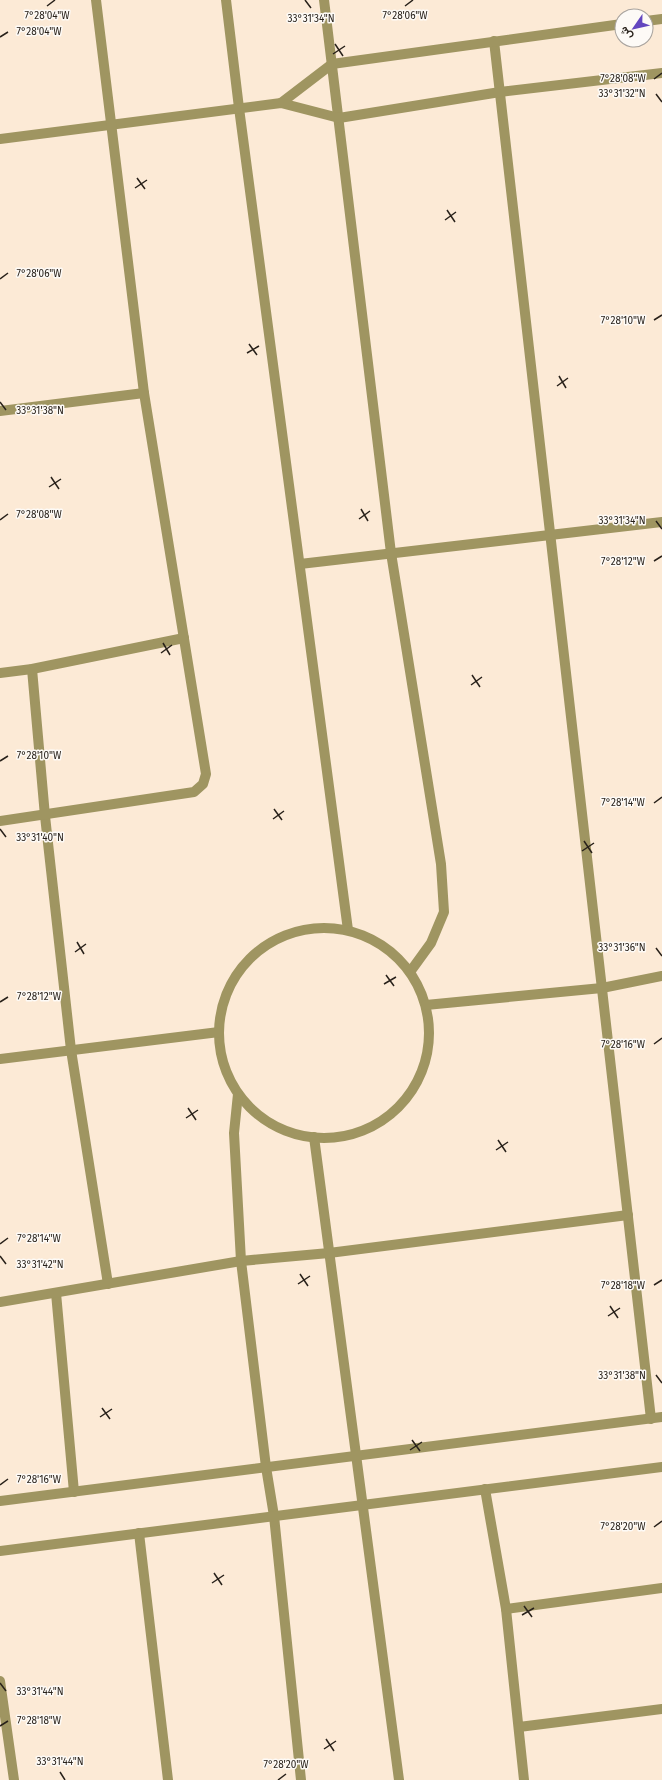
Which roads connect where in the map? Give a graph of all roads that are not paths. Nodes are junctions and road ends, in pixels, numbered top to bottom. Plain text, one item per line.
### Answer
1 (96, 0) edge
2 (226, 0) edge
3 (324, 0) edge
4 (614, 25) edge
5 (494, 41) junction
6 (332, 64) junction
7 (662, 73) edge
8 (500, 92) junction
9 (281, 103) junction
10 (239, 108) junction
11 (339, 118) junction
12 (112, 124) junction
13 (0, 139) edge
14 (144, 393) junction
15 (0, 411) edge
16 (662, 522) edge
17 (551, 536) junction
18 (391, 553) junction
19 (300, 564) junction
20 (184, 638) junction
21 (32, 669) junction
22 (0, 673) edge
23 (45, 816) junction
24 (0, 821) edge
25 (348, 930) junction
26 (410, 972) junction
27 (662, 976) edge
28 (602, 988) junction
29 (426, 1004) junction
30 (219, 1032) junction
31 (71, 1050) junction
32 (0, 1059) edge
33 (238, 1094) junction
34 (314, 1137) junction
35 (628, 1215) junction
36 (329, 1253) junction
37 (241, 1261) junction
38 (108, 1284) junction
39 (56, 1293) junction
40 (0, 1299) edge
41 (662, 1417) edge
42 (651, 1419) junction
43 (356, 1455) junction
44 (266, 1467) junction
45 (662, 1467) edge
46 (485, 1489) junction
47 (74, 1492) junction
48 (0, 1501) edge
49 (363, 1505) junction
50 (274, 1516) junction
51 (139, 1533) junction
52 (0, 1551) edge
53 (662, 1588) edge
54 (506, 1610) junction
55 (0, 1681) edge
56 (662, 1709) edge
57 (518, 1727) junction
58 (14, 1780) edge
59 (168, 1780) edge
60 (301, 1780) edge
61 (399, 1780) edge
62 (524, 1780) edge

1 - 12 street
2 - 10 street
3 - 6 street
4 - 5 street
5 - 6 street
5 - 8 street
6 - 9 street
6 - 11 street
7 - 8 street
8 - 11 street
8 - 17 street
9 - 10 street
9 - 11 street
10 - 12 street
10 - 19 street
11 - 18 street
12 - 13 street
12 - 14 street
14 - 15 street
14 - 20 street
16 - 17 street
17 - 18 street
17 - 28 street
18 - 19 street
18 - 26 street
19 - 25 street
20 - 21 street
20 - 23 street
21 - 22 street
21 - 23 street
23 - 24 street
23 - 31 street
25 - 26 street
25 - 30 street
26 - 29 street
27 - 28 street
28 - 29 street
28 - 35 street
29 - 34 street
30 - 31 street
30 - 33 street
31 - 32 street
31 - 38 street
33 - 34 street
33 - 37 street
34 - 36 street
35 - 36 street
35 - 42 street
36 - 37 street
36 - 43 street
37 - 38 street
37 - 44 street
38 - 39 street
39 - 40 street
39 - 47 street
41 - 42 street
42 - 43 street
43 - 44 street
43 - 49 street
44 - 47 street
44 - 50 street
45 - 46 street
46 - 49 street
46 - 54 street
47 - 48 street
49 - 50 street
49 - 61 street
50 - 51 street
50 - 60 street
51 - 52 street
51 - 59 street
53 - 54 street
54 - 57 street
55 - 58 street
56 - 57 street
57 - 62 street

